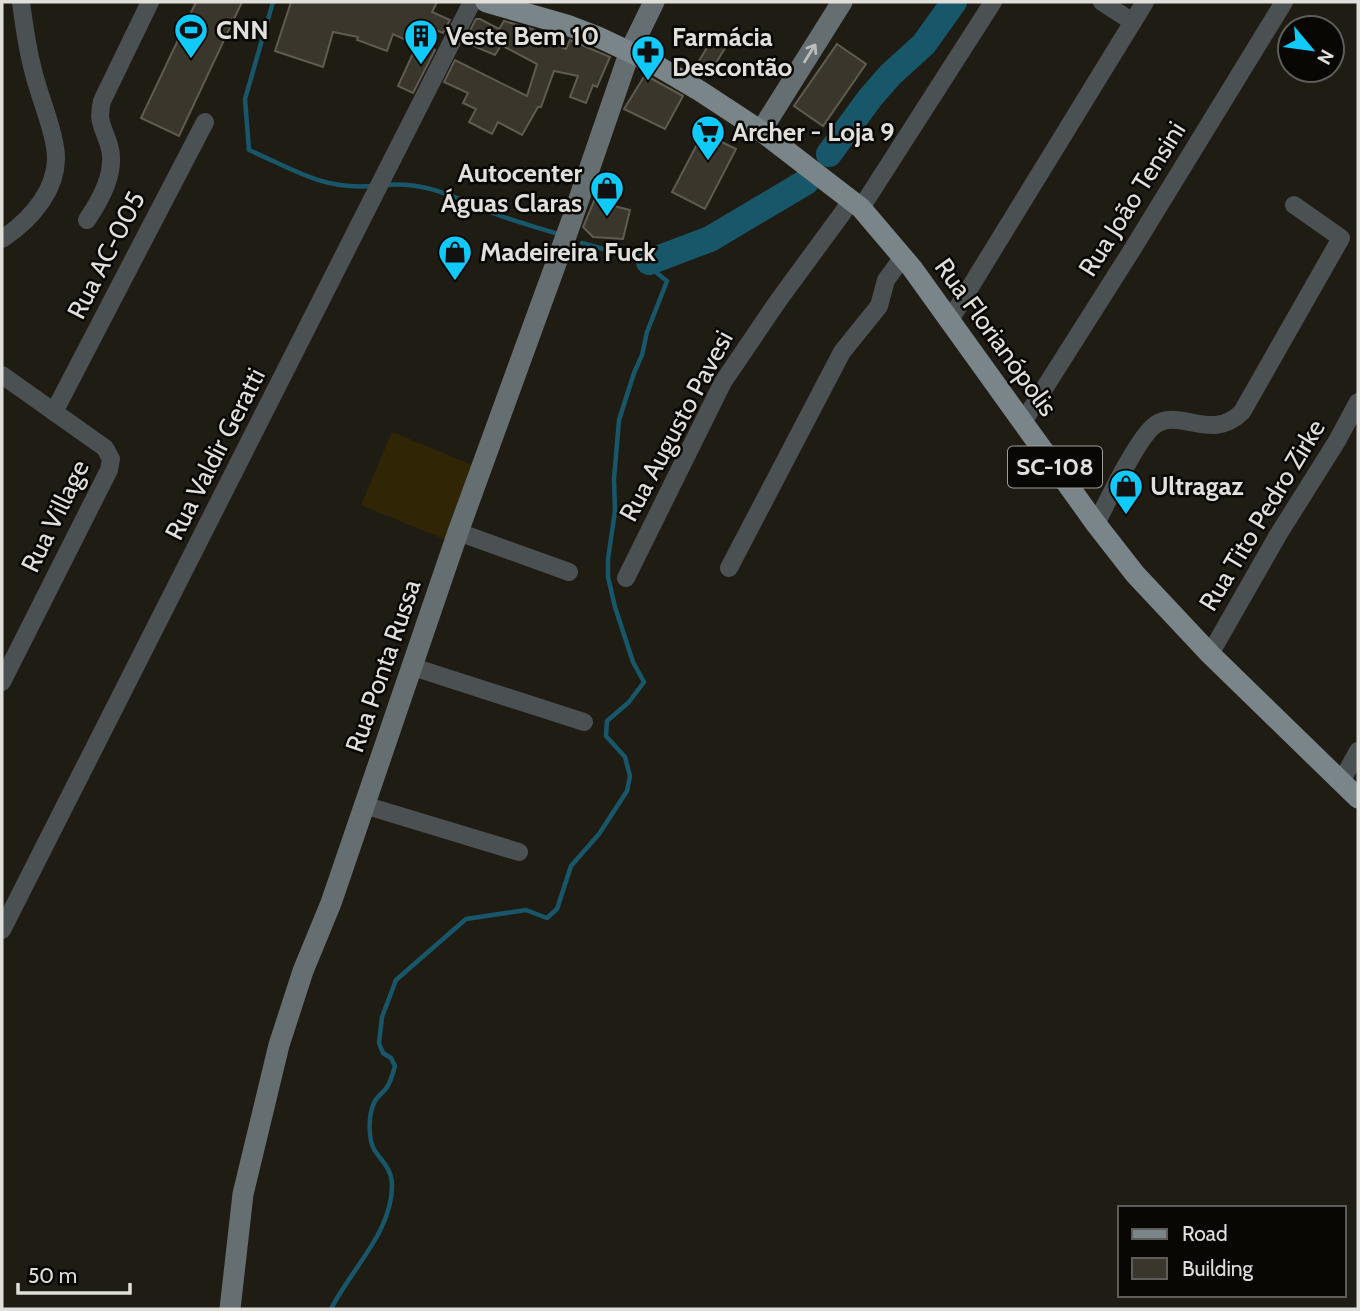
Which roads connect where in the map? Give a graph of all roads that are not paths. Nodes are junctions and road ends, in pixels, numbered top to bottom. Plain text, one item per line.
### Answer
1 (21, 2) edge
2 (150, 2) edge
3 (472, 2) edge
4 (486, 2) edge
5 (654, 2) edge
6 (842, 2) edge
7 (993, 2) edge
8 (1102, 2) edge
9 (1145, 2) edge
10 (1284, 2) edge
11 (1133, 22) junction
12 (630, 51) junction
13 (205, 122) dead end
14 (761, 131) junction
15 (857, 204) junction
16 (1294, 205) dead end
17 (2, 220) edge
18 (87, 220) dead end
19 (26, 221) junction
20 (2, 239) edge
21 (903, 257) junction
22 (950, 320) junction
23 (2, 375) edge
24 (1358, 402) edge
25 (54, 412) junction
26 (1023, 422) junction
27 (1096, 524) junction
28 (458, 532) junction
29 (729, 568) dead end
30 (569, 572) dead end
31 (626, 578) dead end
32 (1210, 654) junction
33 (413, 667) junction
34 (2, 682) edge
35 (584, 722) dead end
36 (1358, 751) edge
37 (1341, 782) junction
38 (1358, 798) edge
39 (364, 804) junction
40 (519, 852) dead end
41 (2, 930) edge
42 (230, 1309) edge

1 - 19 street
2 - 18 street
3 - 41 street, Rua Valdir Geratti
4 - 12 main road, SC-108
5 - 12 street, Rua Ponta Russa
14 -> 6 street
7 - 15 street, Rua Augusto Pavesi
8 - 11 street
9 - 11 street
10 - 26 street, Rua João Tensini
11 - 22 street
12 - 14 main road, Rua Florianópolis / SC-108
12 - 28 street, Rua Ponta Russa
13 - 25 street, Rua AC-005
14 - 15 main road, Rua Florianópolis / SC-108
15 - 21 main road, Rua Florianópolis / SC-108
15 - 31 street, Rua Augusto Pavesi
16 - 27 street
17 - 19 street
19 - 20 street
21 - 22 main road, Rua Florianópolis / SC-108
21 - 29 street
22 - 26 main road, Rua Florianópolis / SC-108
23 - 25 street, Rua Village
24 - 32 street, Rua Tito Pedro Zirke
25 - 34 street, Rua Village
26 - 27 main road, Rua Florianópolis / SC-108
27 - 32 main road, Rua Florianópolis / SC-108
28 - 30 street
28 - 33 street, Rua Ponta Russa
32 - 37 main road, Rua Florianópolis / SC-108
33 - 35 street
33 - 39 street, Rua Ponta Russa
36 - 37 street
37 - 38 main road, Rua Florianópolis / SC-108
39 - 40 street
39 - 42 street, Rua Ponta Russa

